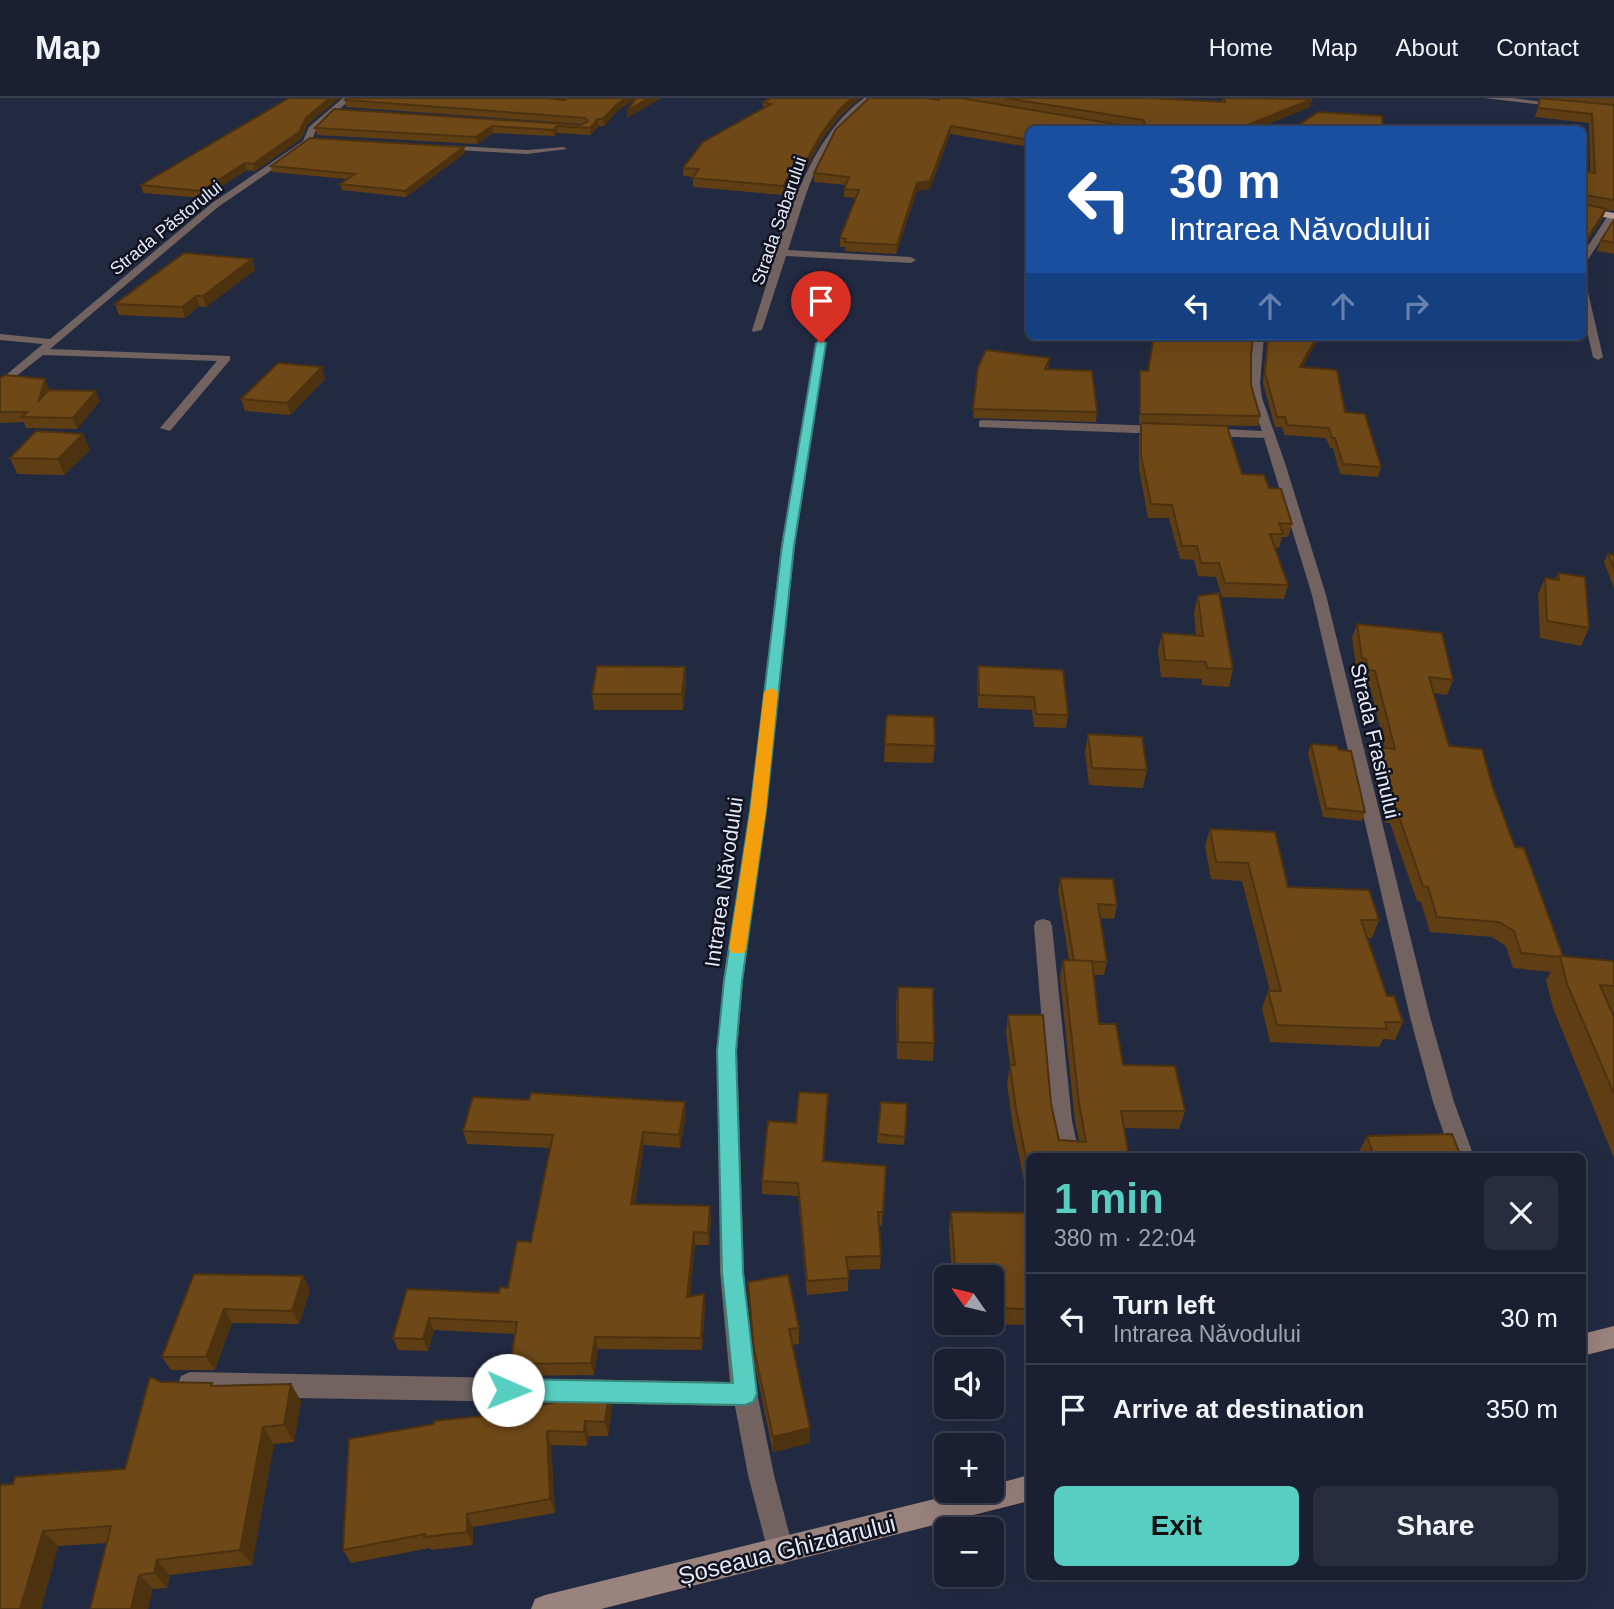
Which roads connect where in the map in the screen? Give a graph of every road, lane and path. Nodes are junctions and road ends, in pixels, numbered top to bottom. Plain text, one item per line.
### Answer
1 (348, 98) edge
2 (869, 98) edge
3 (1488, 98) edge
4 (1576, 107) edge
5 (333, 111) junction
6 (347, 112) edge
7 (309, 139) junction
8 (323, 140) edge
9 (432, 146) edge
10 (564, 149) dead end
11 (1586, 211) edge
12 (1613, 216) edge
13 (783, 253) junction
14 (1586, 256) edge
15 (911, 260) dead end
16 (1586, 305) edge
17 (757, 330) dead end
18 (0, 337) edge
19 (1259, 340) edge
20 (52, 342) junction
21 (821, 343) dead end
22 (40, 352) junction
23 (1598, 357) dead end
24 (0, 386) edge
25 (983, 424) dead end
26 (166, 428) dead end
27 (1171, 431) edge
28 (1199, 432) edge
29 (1269, 435) junction
30 (1043, 926) dead end
31 (1068, 1153) edge
32 (1461, 1153) edge
33 (1614, 1337) edge
34 (1586, 1344) edge
35 (173, 1384) edge
36 (745, 1394) junction
37 (1026, 1489) edge
38 (781, 1552) junction
39 (545, 1609) edge

1 - 5 street, Strada Păstorului
2 - 13 street, Strada Sabarului
3 - 4 street
5 - 6 street
5 - 7 street, Strada Păstorului
7 - 8 street
7 - 20 street, Strada Păstorului
9 - 10 street
11 - 12 main road
12 - 14 street
13 - 15 street
13 - 17 street, Strada Sabarului
16 - 23 street
18 - 20 street
19 - 29 street, Strada Frasinului
20 - 22 street, Strada Păstorului
21 - 36 street, Intrarea Năvodului
22 - 24 street, Strada Păstorului
22 - 26 street
25 - 27 street
28 - 29 street
29 - 32 street, Strada Frasinului
30 - 31 street
33 - 34 main road
35 - 36 street
36 - 38 street, Intrarea Năvodului
37 - 38 main road, Șoseaua Ghizdarului
38 - 39 main road, Șoseaua Ghizdarului

